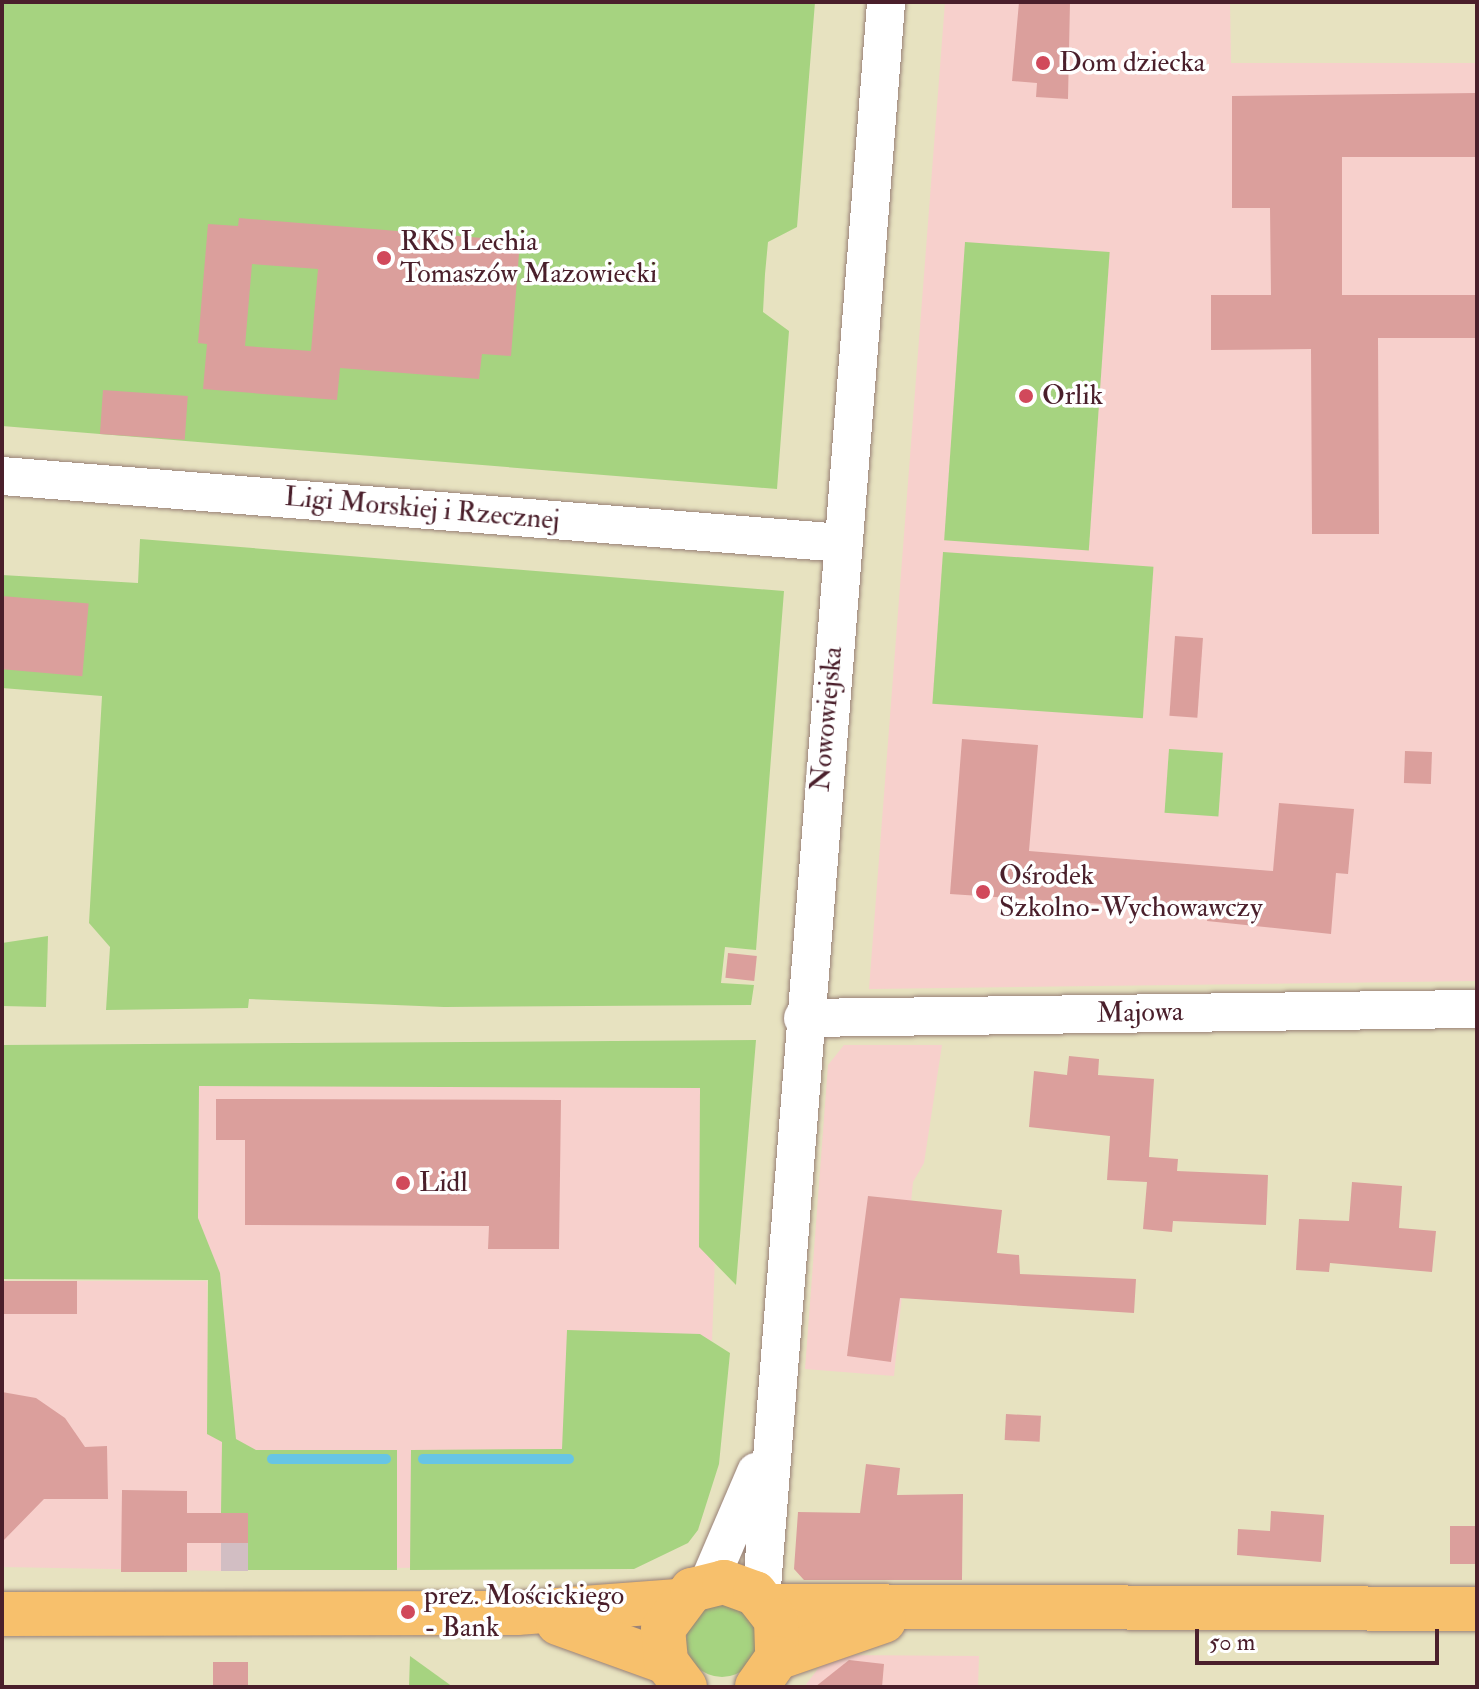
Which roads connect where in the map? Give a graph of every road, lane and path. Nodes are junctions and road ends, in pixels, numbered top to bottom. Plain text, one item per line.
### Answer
1 (886, 2) edge
2 (2, 476) edge
3 (842, 543) junction
4 (1477, 1009) edge
5 (803, 1018) junction
6 (769, 1436) junction
7 (693, 1592) junction
8 (765, 1602) junction
9 (970, 1608) junction
10 (1477, 1609) edge
11 (517, 1613) junction
12 (2, 1614) edge
13 (675, 1674) edge
14 (762, 1680) edge

1 - 3 street, Nowowiejska
2 - 3 street, Ligi Morskiej i Rzecznej
3 - 5 street, Nowowiejska
4 - 5 street, Majowa
5 - 6 street, Nowowiejska
6 - 7 street, Nowowiejska
6 - 8 street, Nowowiejska
7 - 8 main road
7 - 11 main road
7 - 13 main road
8 - 9 main road
8 - 14 main road
9 - 10 main road
9 - 14 main road
11 - 12 main road
11 - 13 main road

